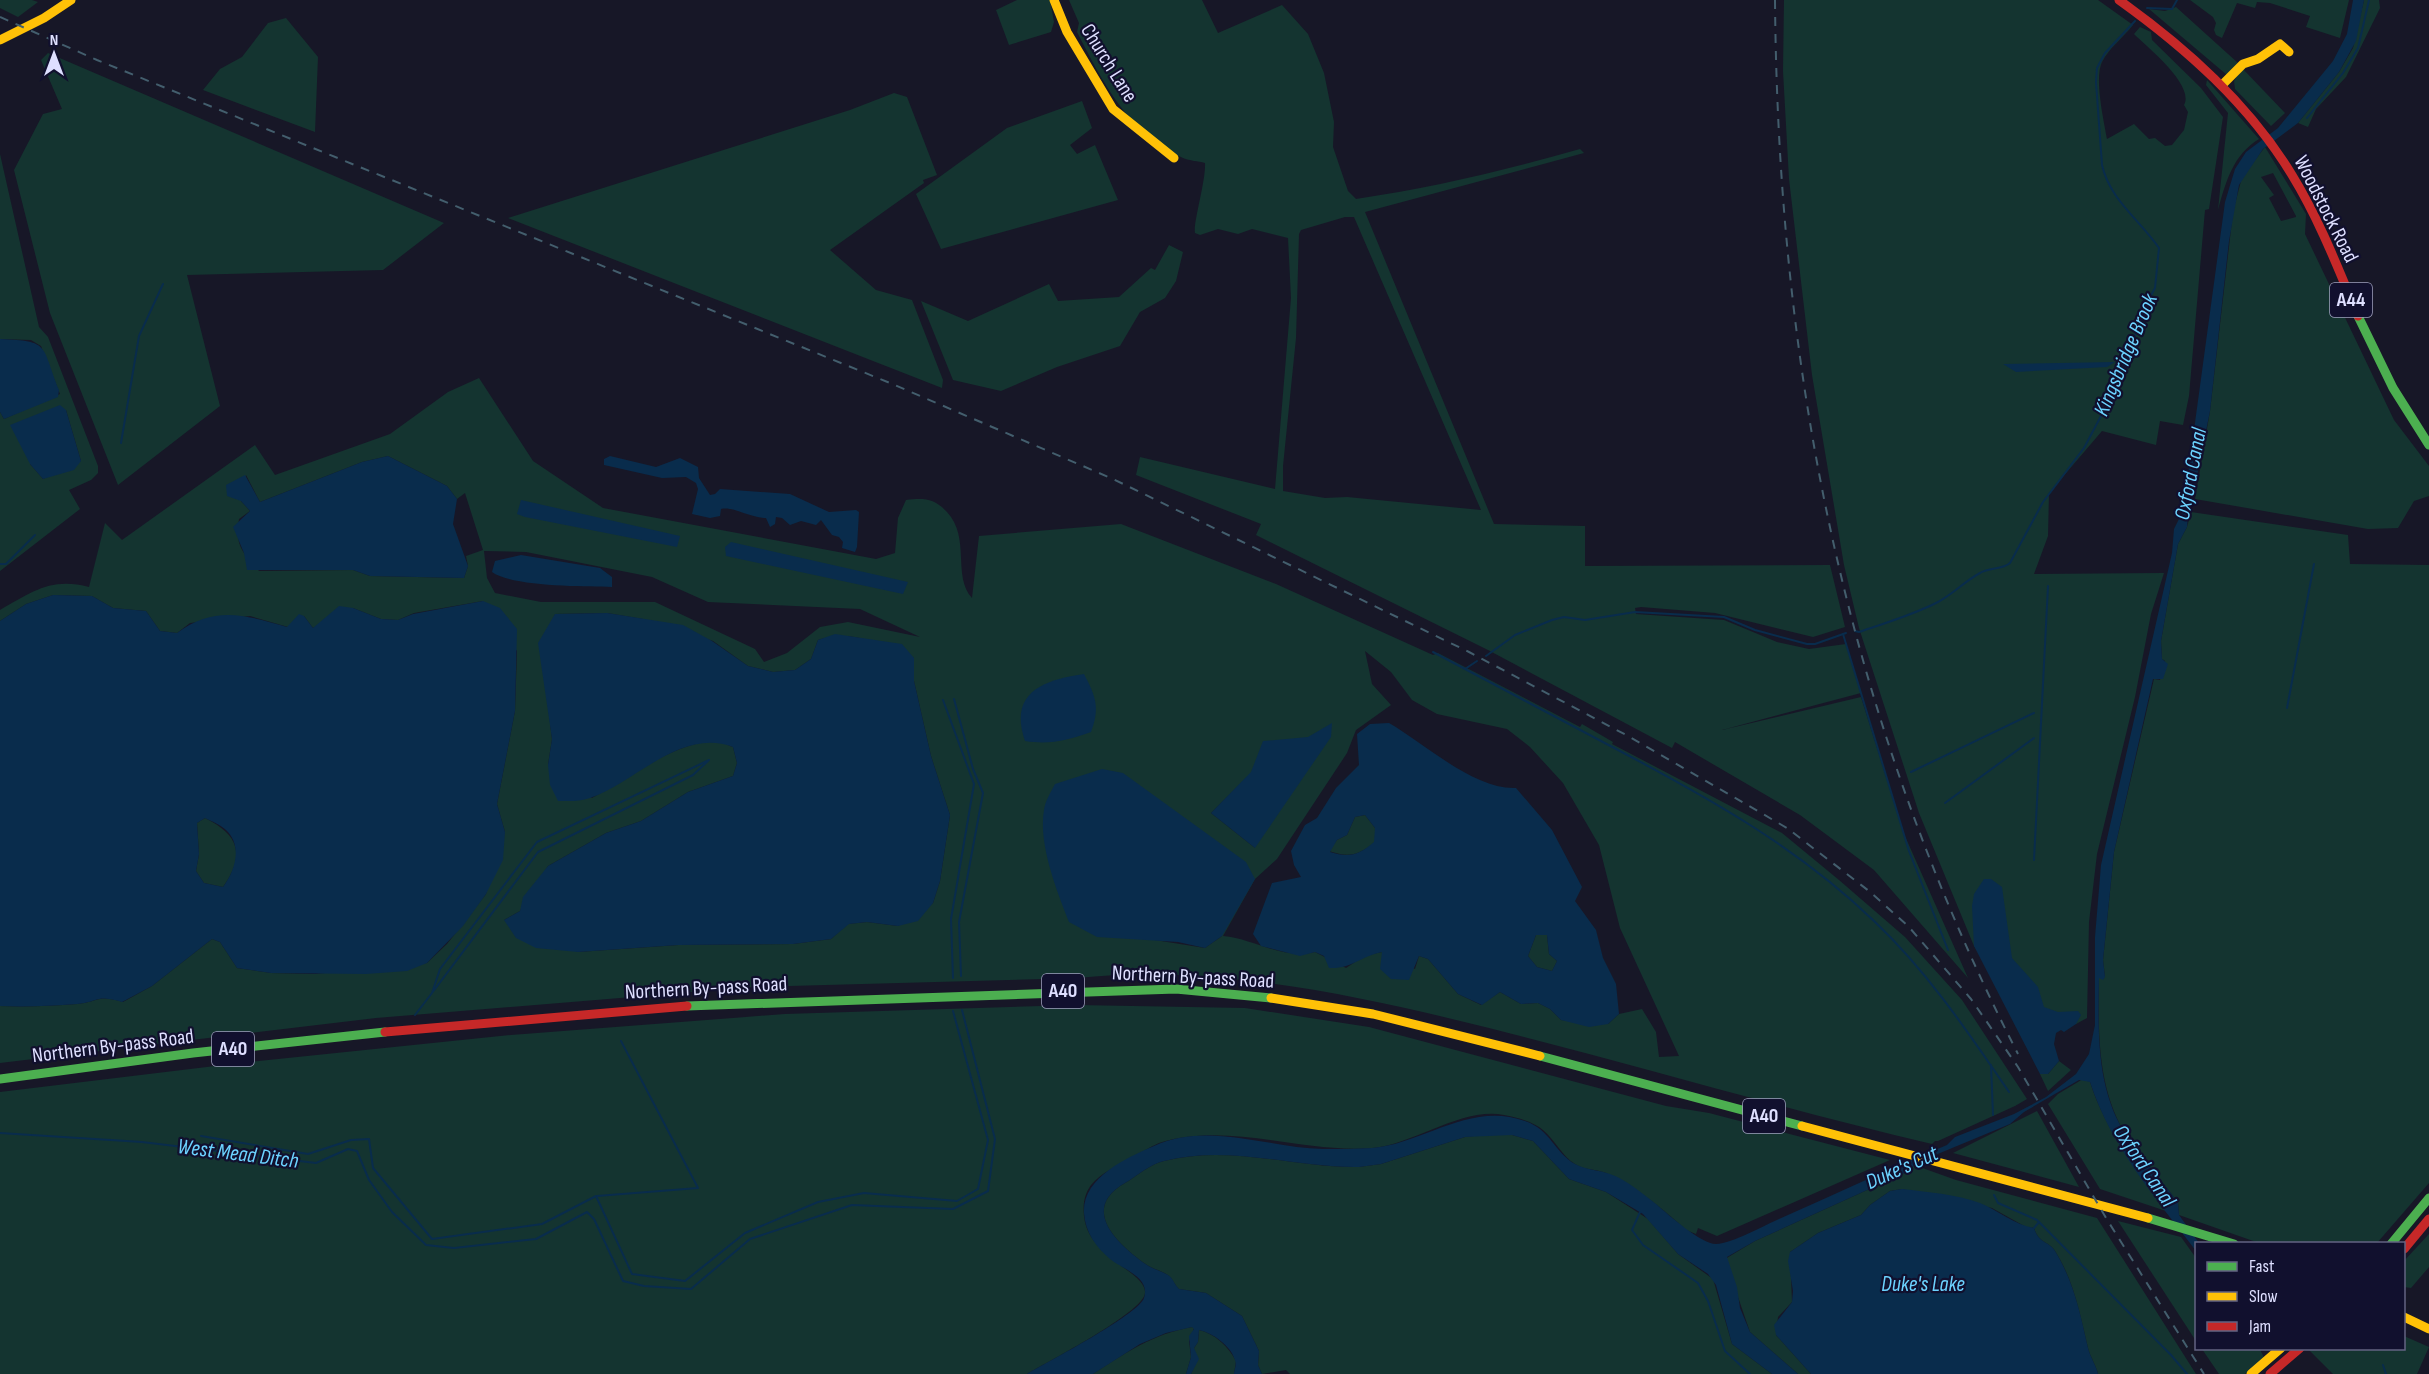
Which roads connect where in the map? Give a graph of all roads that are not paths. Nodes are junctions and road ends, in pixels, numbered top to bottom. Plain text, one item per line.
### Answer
1 (71, 0) edge
2 (1054, 0) edge
3 (2119, 0) edge
4 (0, 40) edge
5 (2289, 51) dead end
6 (2222, 85) junction
7 (1174, 158) dead end
8 (2429, 445) edge
9 (0, 1079) edge
10 (2429, 1198) edge
11 (2429, 1219) edge
12 (2229, 1242) edge
13 (2393, 1242) edge
14 (2405, 1247) edge
15 (2405, 1318) edge
16 (2429, 1329) edge
17 (2279, 1350) edge
18 (2298, 1350) edge
19 (2251, 1374) edge
20 (2271, 1374) edge

1 - 4 main road
2 - 7 main road, Church Lane
3 - 6 main road, A44
5 - 6 main road
6 - 8 main road, Woodstock Road / A44
9 - 12 main road, Northern By-pass Road / A40
10 - 13 main road
11 - 14 main road
15 - 16 main road
17 - 19 main road
18 - 20 main road

